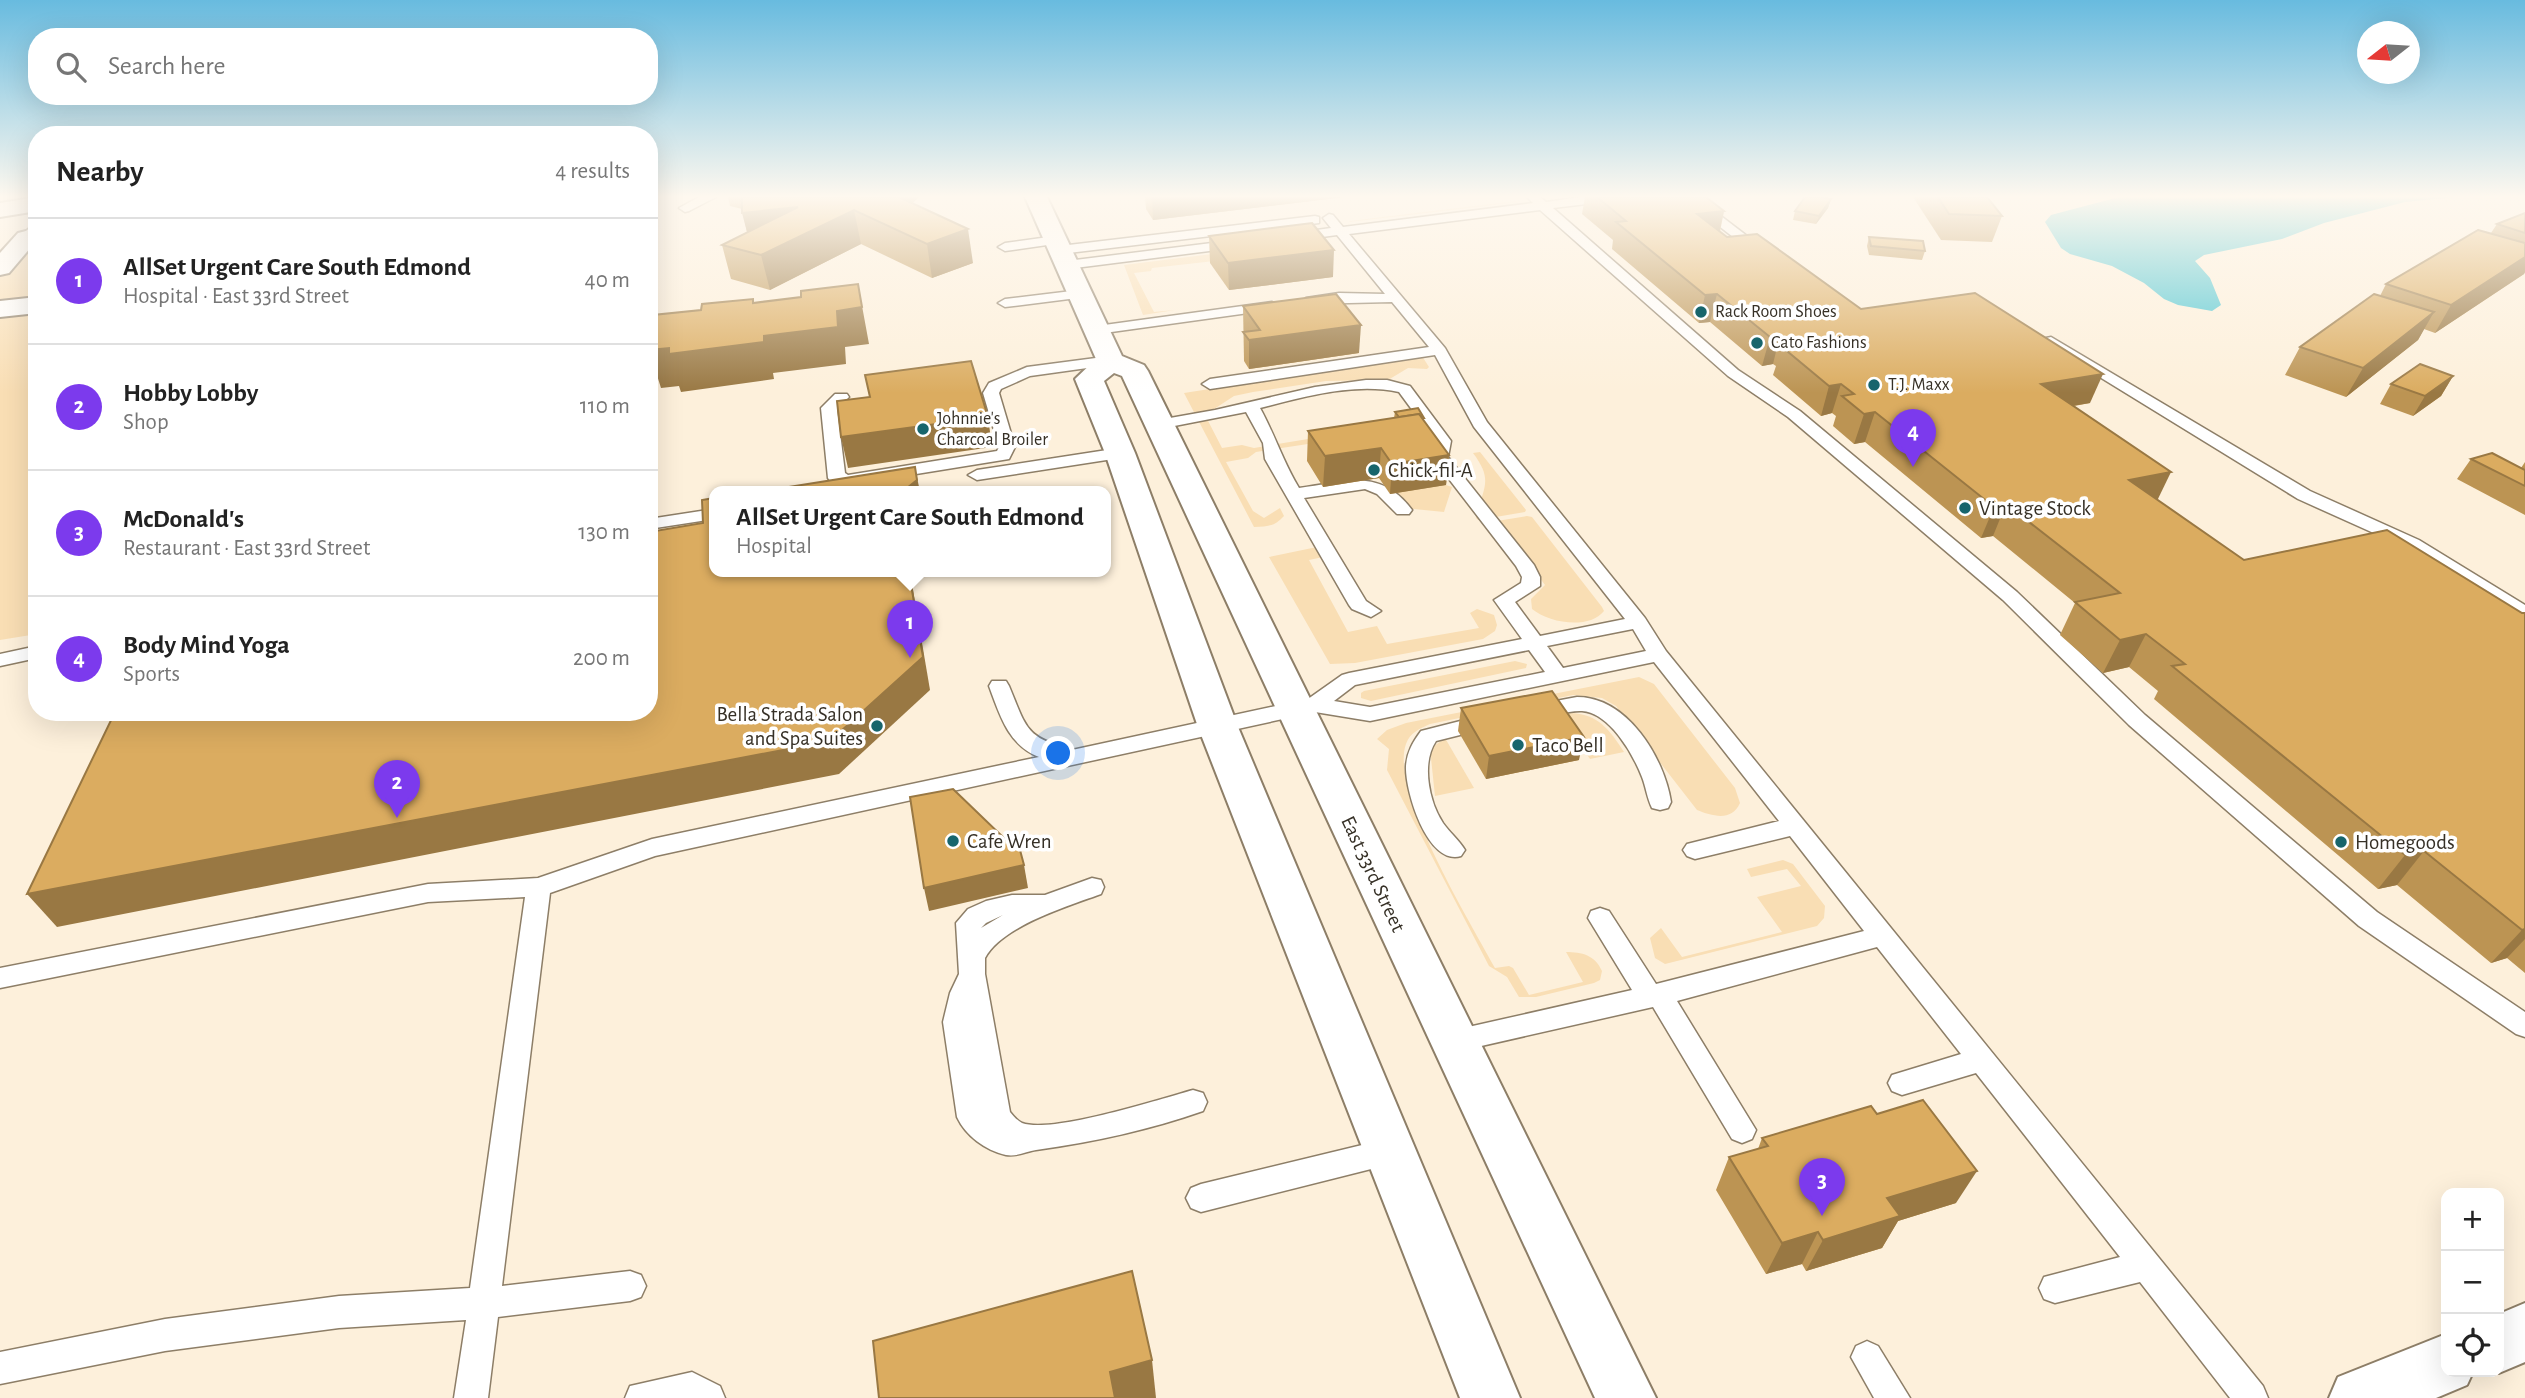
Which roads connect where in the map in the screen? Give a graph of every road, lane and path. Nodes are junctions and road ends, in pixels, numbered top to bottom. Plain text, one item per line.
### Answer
1 (1066, 262) edge
2 (1368, 262) edge
3 (1607, 262) edge
4 (1379, 277) junction
5 (1080, 294) junction
6 (1339, 297) junction
7 (1397, 298) junction
8 (1005, 303) dead end
9 (28, 305) edge
10 (0, 309) edge
11 (2031, 329) edge
12 (1097, 330) junction
13 (1439, 350) junction
14 (1111, 360) junction
15 (1210, 384) dead end
16 (841, 397) edge
17 (1251, 406) junction
18 (1159, 424) junction
19 (1120, 453) junction
20 (905, 486) edge
21 (1292, 494) junction
22 (1403, 510) dead end
23 (709, 515) edge
24 (658, 523) edge
25 (1371, 611) dead end
26 (2525, 613) edge
27 (1638, 622) junction
28 (1534, 642) junction
29 (28, 654) edge
30 (1659, 655) junction
31 (0, 660) edge
32 (1559, 677) junction
33 (999, 686) dead end
34 (1305, 707) junction
35 (1218, 726) junction
36 (1076, 757) junction
37 (1660, 802) dead end
38 (1795, 826) junction
39 (1453, 850) dead end
40 (1695, 850) dead end
41 (539, 887) junction
42 (1093, 887) dead end
43 (1600, 918) dead end
44 (1882, 936) junction
45 (0, 978) edge
46 (1654, 996) junction
47 (2525, 1026) edge
48 (1455, 1041) junction
49 (1981, 1060) junction
50 (1902, 1083) dead end
51 (1194, 1102) dead end
52 (1742, 1130) dead end
53 (1391, 1151) junction
54 (1201, 1198) dead end
55 (2146, 1266) junction
56 (630, 1286) dead end
57 (2055, 1288) dead end
58 (485, 1303) junction
59 (2525, 1332) edge
60 (2504, 1341) edge
61 (1867, 1357) dead end
62 (0, 1368) edge
63 (471, 1398) edge
64 (642, 1398) edge
65 (708, 1398) edge
66 (1490, 1398) edge
67 (1626, 1398) edge
68 (1892, 1398) edge
69 (2251, 1398) edge

1 - 5 main road, East 33rd Street
2 - 4 lane
3 - 47 lane
4 - 6 lane
4 - 7 lane
5 - 8 lane
5 - 12 main road, East 33rd Street
6 - 7 lane
6 - 12 lane
7 - 13 lane
9 - 10 main road
11 - 26 lane
12 - 14 main road, East 33rd Street
13 - 15 lane
13 - 27 lane
14 - 16 lane
14 - 18 main road, East 33rd Street
14 - 19 main road
17 - 18 lane
17 - 21 lane
17 - 28 lane
18 - 34 main road, East 33rd Street
19 - 20 lane
19 - 35 main road
21 - 22 lane
21 - 25 lane
23 - 24 lane
27 - 28 lane
27 - 30 lane
28 - 32 lane
28 - 34 lane
29 - 31 lane
30 - 32 lane
30 - 38 lane
32 - 34 lane
33 - 36 lane
34 - 35 lane
34 - 48 main road, East 33rd Street
35 - 36 lane
35 - 53 main road
36 - 41 lane
37 - 39 lane
38 - 40 lane
38 - 44 lane
41 - 45 lane
41 - 58 lane
42 - 51 lane
43 - 46 lane
44 - 46 lane
44 - 49 lane
46 - 48 lane
46 - 52 lane
48 - 67 main road, East 33rd Street
49 - 50 lane
49 - 55 lane
53 - 54 lane
53 - 66 main road
55 - 57 lane
55 - 69 lane
56 - 58 lane
58 - 62 lane
58 - 63 lane
59 - 60 main road
61 - 68 lane
64 - 65 lane

